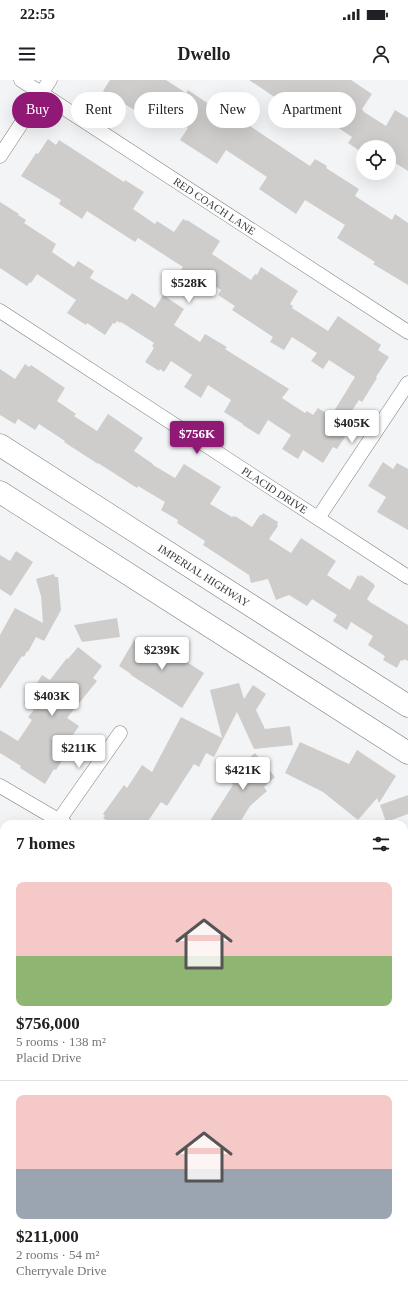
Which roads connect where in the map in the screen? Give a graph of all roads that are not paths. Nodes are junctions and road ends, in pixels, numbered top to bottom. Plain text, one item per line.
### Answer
1 (21, 80) edge
2 (50, 80) edge
3 (39, 92) edge
4 (42, 92) edge
5 (63, 107) edge
6 (18, 128) edge
7 (0, 156) edge
8 (0, 311) edge
9 (408, 332) edge
10 (408, 383) edge
11 (0, 445) edge
12 (0, 492) edge
13 (318, 518) junction
14 (408, 577) edge
15 (408, 706) edge
16 (120, 733) dead end
17 (408, 753) edge
18 (0, 786) edge
19 (59, 820) edge
20 (63, 820) edge

1 - 3 street, RED COACH LANE
2 - 4 street
5 - 9 street, RED COACH LANE
6 - 7 street
8 - 13 street, PLACID DRIVE
10 - 13 street
11 - 15 main road, IMPERIAL HIGHWAY
12 - 17 main road
13 - 14 street, PLACID DRIVE
16 - 20 street
18 - 19 street

